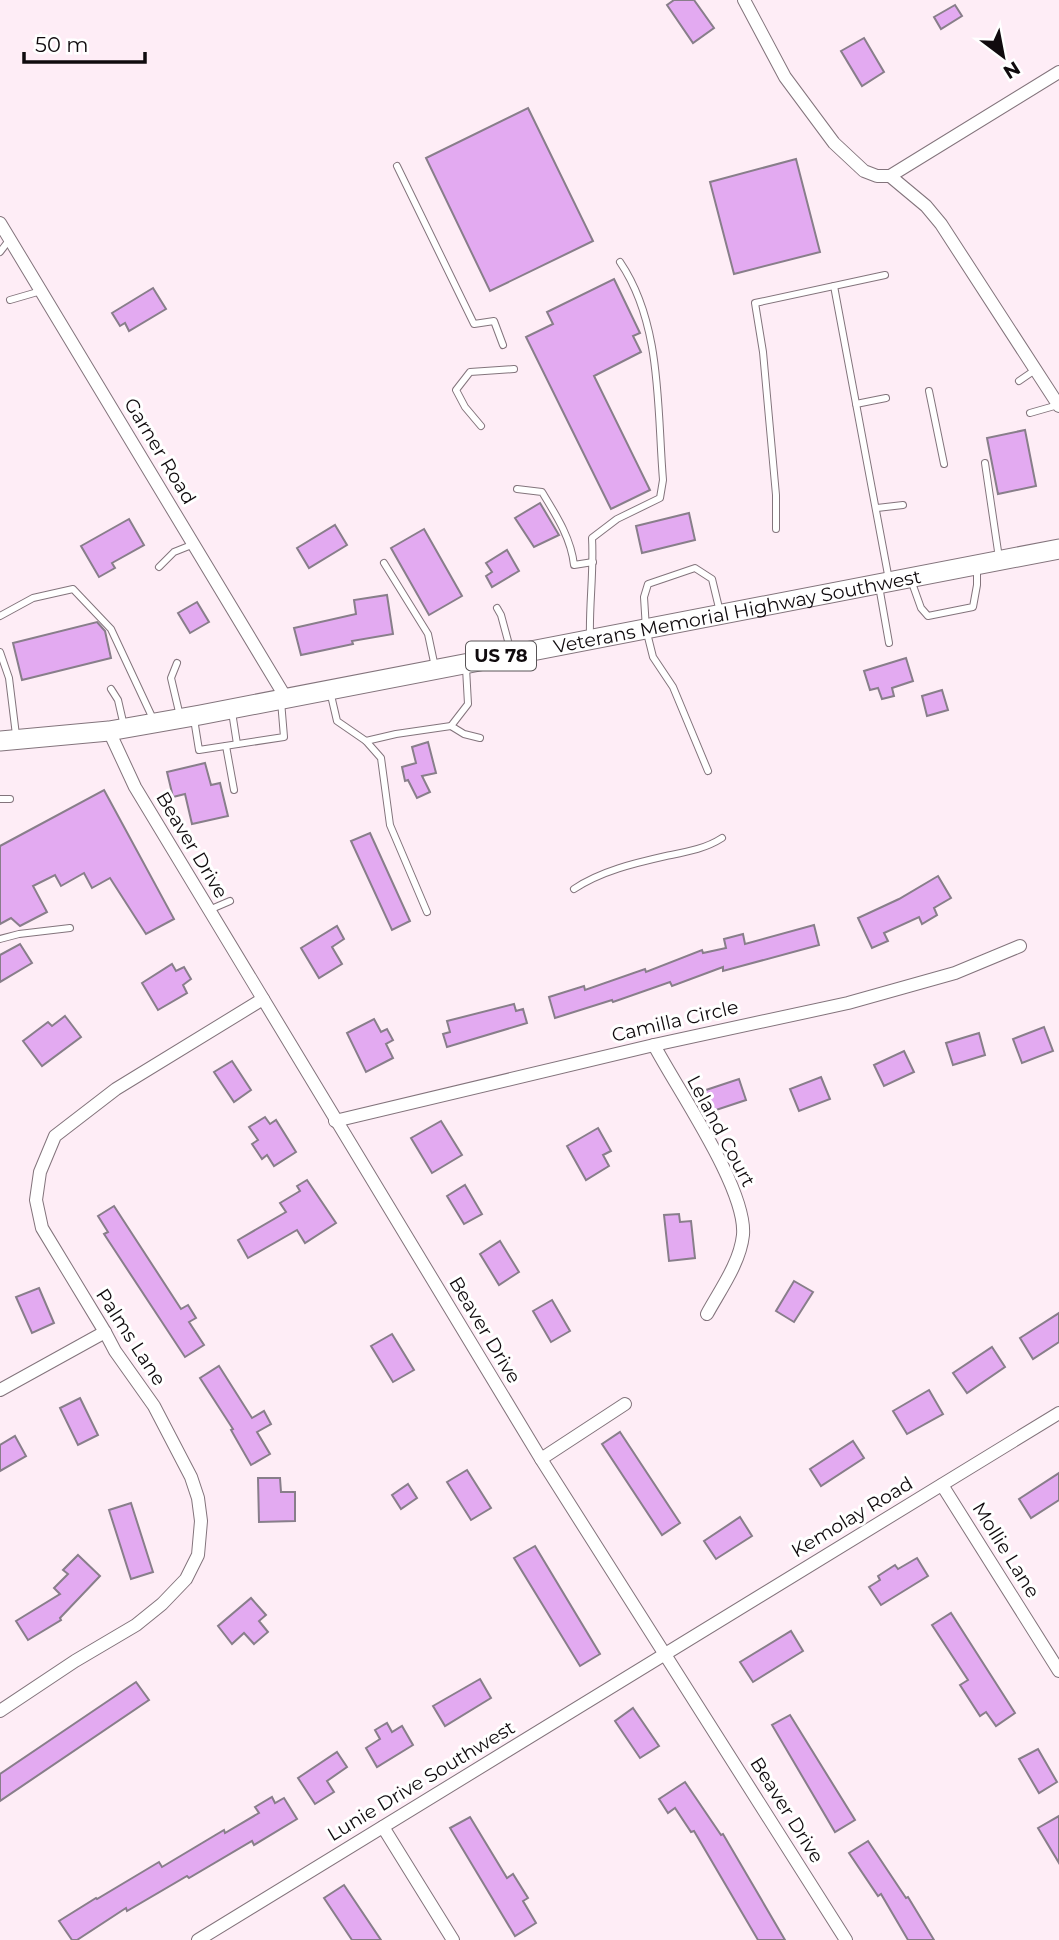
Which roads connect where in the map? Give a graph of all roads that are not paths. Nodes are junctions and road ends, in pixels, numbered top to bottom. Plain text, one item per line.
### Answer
1 (744, 0) edge
2 (1059, 72) edge
3 (397, 166) dead end
4 (890, 176) junction
5 (0, 223) edge
6 (10, 239) junction
7 (0, 252) edge
8 (620, 262) dead end
9 (885, 275) dead end
10 (834, 286) junction
11 (41, 291) junction
12 (10, 300) dead end
13 (503, 345) dead end
14 (514, 369) dead end
15 (1035, 370) junction
16 (1018, 381) dead end
17 (929, 391) dead end
18 (886, 398) dead end
19 (856, 404) junction
20 (1058, 405) edge
21 (1030, 413) dead end
22 (481, 426) dead end
23 (985, 463) dead end
24 (944, 464) dead end
25 (517, 489) dead end
26 (903, 505) dead end
27 (877, 508) junction
28 (776, 529) dead end
29 (194, 544) junction
30 (1059, 549) edge
31 (1000, 560) junction
32 (593, 562) junction
33 (384, 563) dead end
34 (977, 565) junction
35 (159, 567) dead end
36 (910, 578) junction
37 (884, 583) junction
38 (497, 608) dead end
39 (720, 614) junction
40 (0, 616) edge
41 (646, 629) junction
42 (590, 639) junction
43 (889, 643) dead end
44 (0, 652) edge
45 (512, 654) junction
46 (177, 663) dead end
47 (466, 663) junction
48 (435, 669) junction
49 (111, 689) dead end
50 (329, 690) junction
51 (284, 698) junction
52 (232, 708) junction
53 (187, 717) junction
54 (155, 723) junction
55 (452, 726) junction
56 (117, 730) junction
57 (480, 737) dead end
58 (8, 741) edge
59 (366, 741) junction
60 (237, 744) junction
61 (226, 746) junction
62 (708, 771) dead end
63 (234, 790) dead end
64 (0, 799) edge
65 (10, 799) dead end
66 (722, 838) dead end
67 (574, 889) dead end
68 (230, 901) dead end
69 (209, 910) junction
70 (427, 912) dead end
71 (70, 928) dead end
72 (0, 939) edge
73 (1020, 946) dead end
74 (263, 999) junction
75 (653, 1045) junction
76 (335, 1121) junction
77 (707, 1314) dead end
78 (106, 1332) junction
79 (0, 1390) edge
80 (625, 1404) dead end
81 (1059, 1413) edge
82 (541, 1459) junction
83 (942, 1485) junction
84 (665, 1654) junction
85 (1059, 1671) edge
86 (0, 1711) edge
87 (383, 1827) junction
88 (198, 1940) edge
89 (453, 1940) edge
90 (846, 1940) edge

1 - 4 street
2 - 4 street
3 - 13 lane
4 - 15 street
5 - 6 street, Garner Road
6 - 7 lane
6 - 11 street, Garner Road
8 - 32 lane
9 - 10 lane
10 - 19 lane
10 - 28 lane
11 - 12 lane
11 - 29 street, Garner Road
14 - 22 lane
15 - 16 lane
15 - 20 street
17 - 24 lane
18 - 19 lane
19 - 27 lane
20 - 21 lane
23 - 31 lane
25 - 32 lane
26 - 27 lane
27 - 37 lane
29 - 35 lane
29 - 51 street, Garner Road
30 - 31 main road, Veterans Memorial Highway Southwest / US 78
31 - 34 main road, Veterans Memorial Highway Southwest / US 78
32 - 42 lane
33 - 48 lane
34 - 36 main road, Veterans Memorial Highway Southwest / US 78
34 - 36 lane
36 - 37 main road, Veterans Memorial Highway Southwest / US 78
37 - 39 main road, Veterans Memorial Highway Southwest / US 78
37 - 43 lane
38 - 45 lane
39 - 41 main road, Veterans Memorial Highway Southwest / US 78
39 - 41 lane
40 - 54 lane
41 - 42 main road, Veterans Memorial Highway Southwest / US 78
41 - 62 lane
42 - 45 main road, Veterans Memorial Highway Southwest / US 78
44 - 58 lane
45 - 47 main road, Veterans Memorial Highway Southwest / US 78
46 - 53 lane
47 - 48 main road, Veterans Memorial Highway Southwest / US 78
47 - 55 lane
48 - 50 main road, Veterans Memorial Highway Southwest / US 78
49 - 56 lane
50 - 51 main road, Veterans Memorial Highway Southwest / US 78
50 - 59 lane
51 - 52 main road, Veterans Memorial Highway Southwest / US 78
51 - 60 lane
52 - 53 main road, Veterans Memorial Highway Southwest / US 78
52 - 60 lane
53 - 54 main road, Veterans Memorial Highway Southwest / US 78
53 - 61 lane
54 - 56 main road, Veterans Memorial Highway Southwest / US 78
55 - 57 lane
55 - 59 lane
56 - 58 main road, Veterans Memorial Highway Southwest / US 78
56 - 69 street, Beaver Drive
59 - 70 lane
60 - 61 lane
61 - 63 lane
64 - 65 lane
66 - 67 lane
68 - 69 lane
69 - 74 street, Beaver Drive
71 - 72 lane
73 - 75 street, Camilla Circle
74 - 76 street, Beaver Drive
74 - 78 street, Palms Lane
75 - 76 street, Camilla Circle
75 - 77 street, Leland Court
76 - 82 street, Beaver Drive
78 - 79 street
78 - 86 street, Palms Lane
80 - 82 street
81 - 83 street, Kemolay Road
82 - 84 street, Beaver Drive
83 - 84 street, Kemolay Road
83 - 85 street, Mollie Lane
84 - 87 street, Lunie Drive Southwest
84 - 90 street, Beaver Drive
87 - 88 street, Lunie Drive Southwest
87 - 89 street

